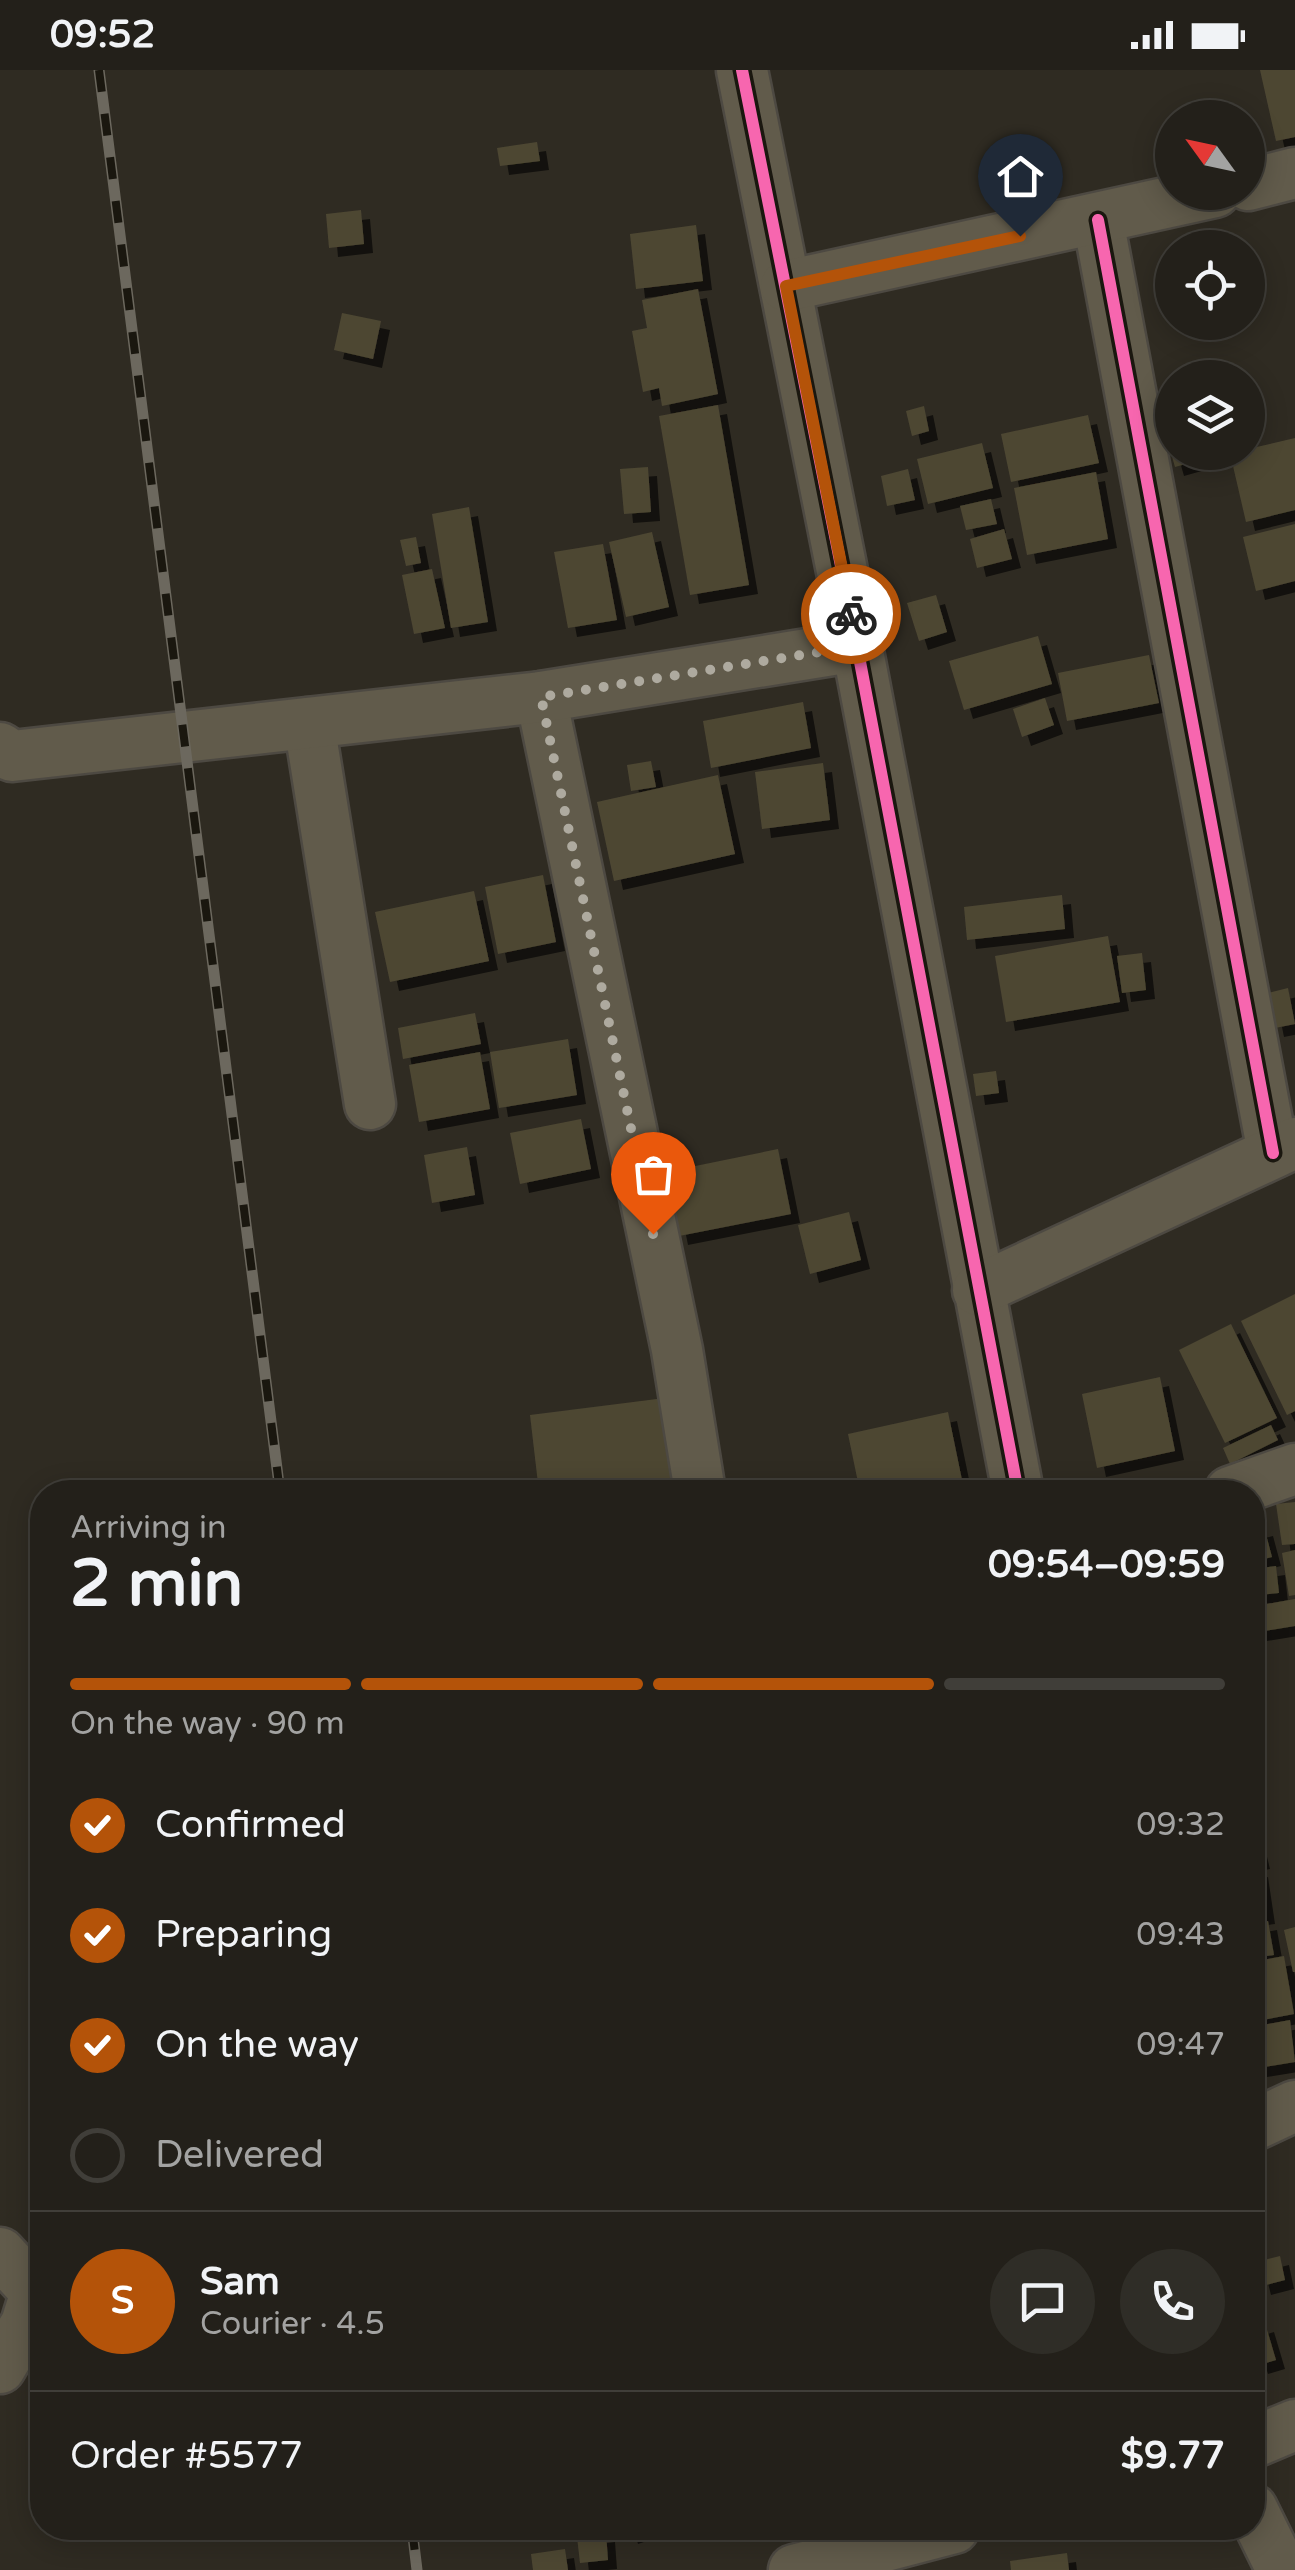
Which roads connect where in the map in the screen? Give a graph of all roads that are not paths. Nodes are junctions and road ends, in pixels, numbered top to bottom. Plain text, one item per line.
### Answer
1 (742, 70) edge
2 (1295, 174) edge
3 (1265, 181) edge
4 (1155, 206) edge
5 (1098, 220) junction
6 (786, 286) junction
7 (857, 646) junction
8 (541, 697) junction
9 (308, 723) junction
10 (4, 759) edge
11 (370, 1104) dead end
12 (1284, 1148) edge
13 (978, 1290) junction
14 (1295, 1469) edge
15 (698, 1480) edge
16 (1016, 1480) edge
17 (1264, 1480) edge
18 (1295, 2106) edge
19 (1265, 2120) edge
20 (0, 2253) edge
21 (30, 2286) edge
22 (30, 2311) edge
23 (0, 2368) edge
24 (1295, 2424) edge
25 (1265, 2438) edge
26 (1265, 2536) edge
27 (908, 2540) edge
28 (794, 2570) edge
29 (1282, 2570) edge

1 - 6 street
2 - 3 street
4 - 5 street
5 - 6 street
5 - 12 street
6 - 7 street
7 - 8 street
7 - 13 street
8 - 9 street
8 - 15 street
9 - 10 street
9 - 11 street
12 - 13 street
13 - 16 street
14 - 17 street
18 - 19 street
20 - 21 street
22 - 23 street
24 - 25 street
26 - 29 street
27 - 28 street

